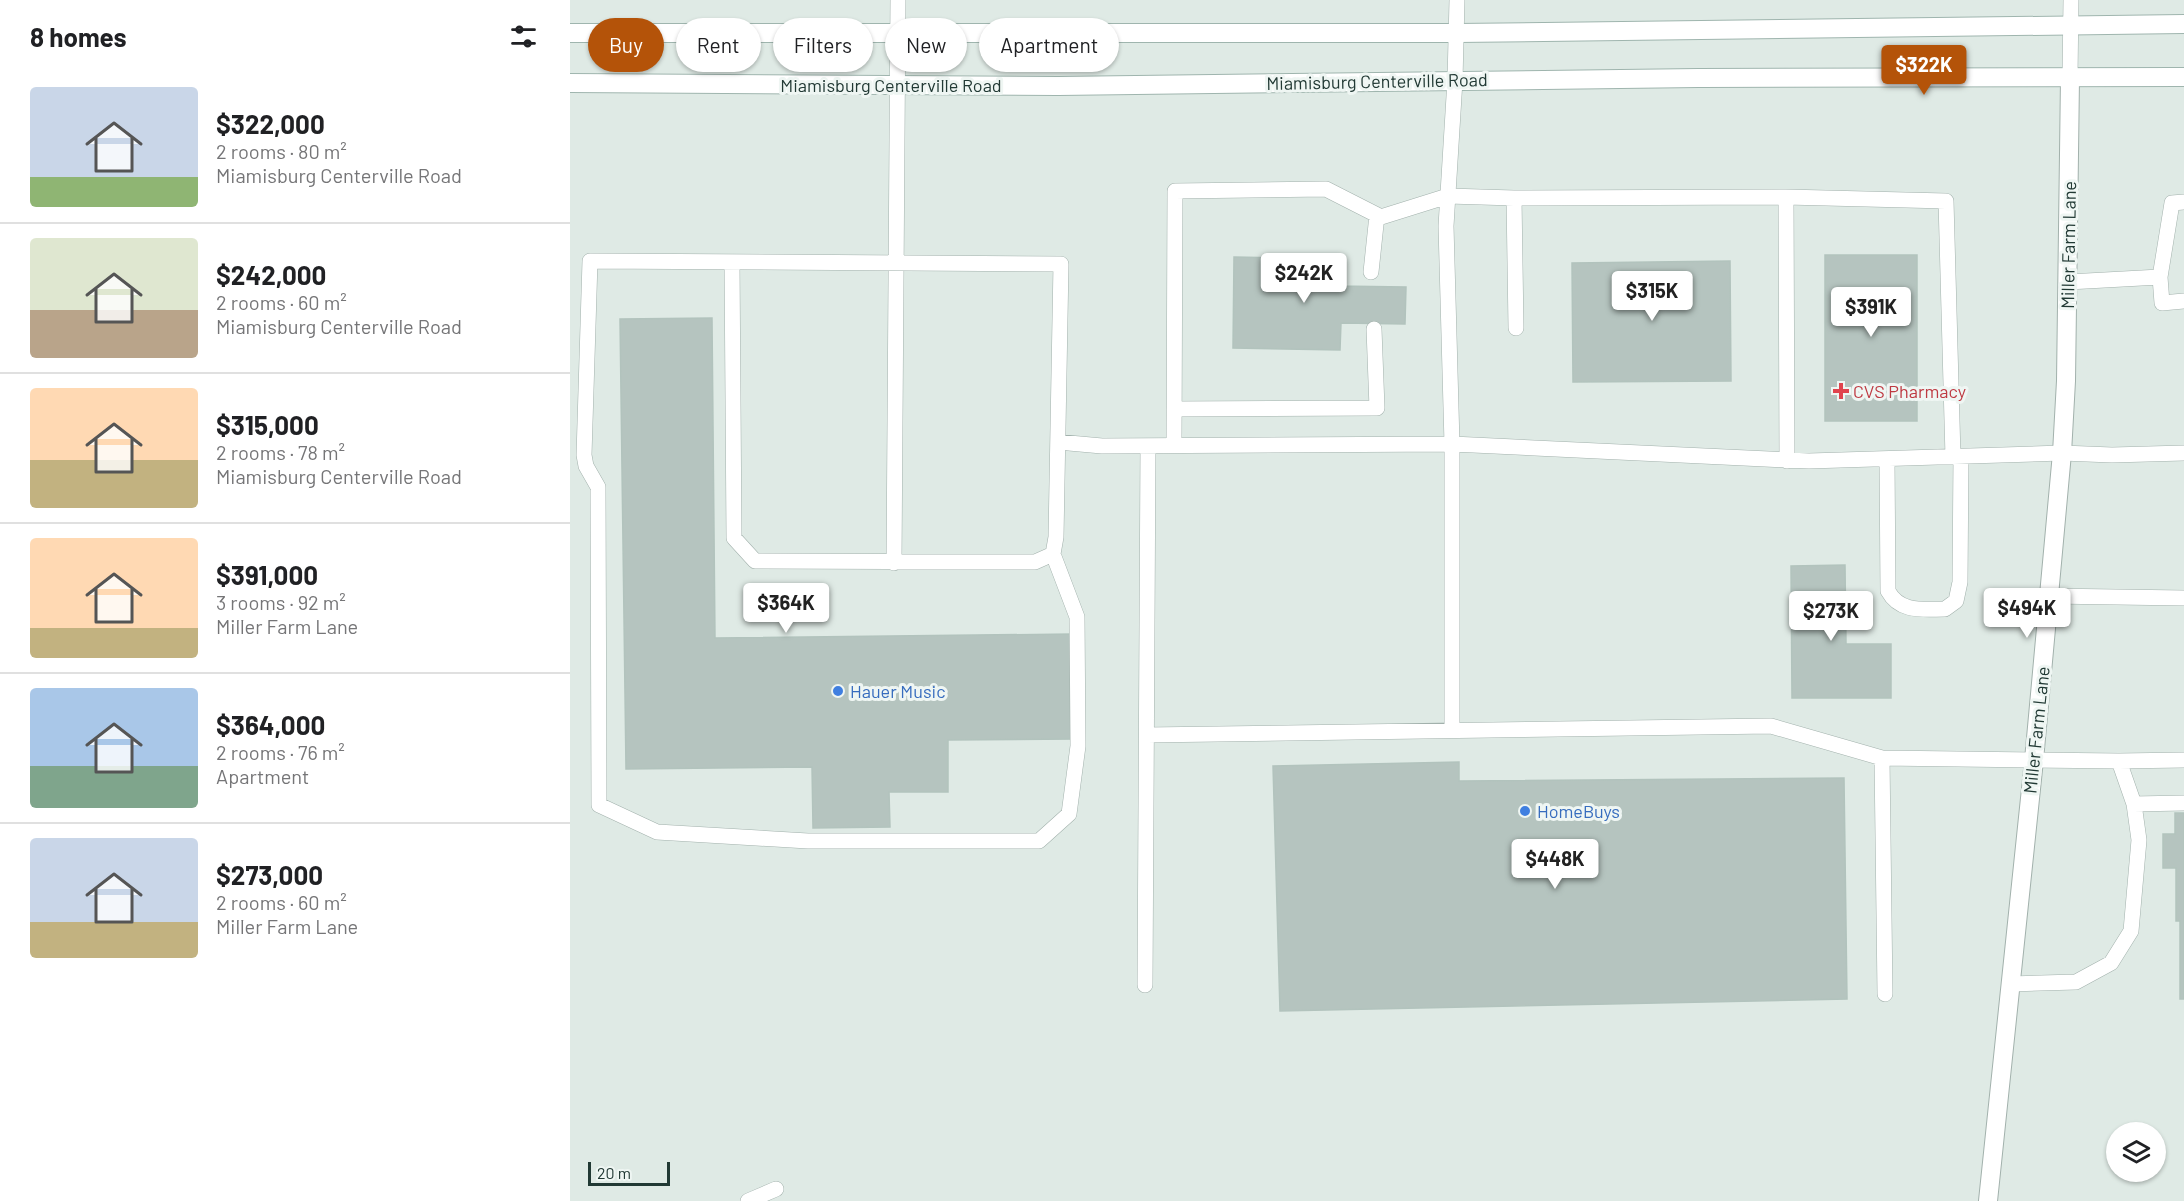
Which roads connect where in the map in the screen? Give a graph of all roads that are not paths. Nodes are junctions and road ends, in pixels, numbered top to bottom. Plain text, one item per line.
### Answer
1 (898, 0) edge
2 (1457, 0) edge
3 (2071, 0) edge
4 (898, 18) edge
5 (2184, 24) edge
6 (2070, 26) junction
7 (885, 32) edge
8 (967, 32) edge
9 (570, 33) edge
10 (1457, 33) junction
11 (897, 72) edge
12 (2184, 77) edge
13 (2070, 78) junction
14 (1455, 80) junction
15 (570, 83) edge
16 (897, 84) junction
17 (1448, 196) junction
18 (1786, 197) junction
19 (1514, 198) junction
20 (2184, 202) edge
21 (1377, 215) junction
22 (732, 262) junction
23 (895, 262) junction
24 (1371, 272) dead end
25 (2160, 277) junction
26 (2068, 282) junction
27 (2184, 301) edge
28 (1516, 328) dead end
29 (1374, 329) dead end
30 (1174, 410) junction
31 (1058, 442) junction
32 (1452, 444) junction
33 (1148, 446) junction
34 (1174, 446) junction
35 (2062, 453) junction
36 (2184, 453) edge
37 (1957, 457) junction
38 (1887, 459) junction
39 (1787, 460) junction
40 (1053, 554) junction
41 (894, 562) junction
42 (2049, 596) junction
43 (2184, 598) edge
44 (1452, 730) junction
45 (1147, 735) junction
46 (1882, 758) junction
47 (2034, 760) junction
48 (2184, 760) edge
49 (2119, 761) junction
50 (2184, 803) edge
51 (2134, 804) junction
52 (2011, 984) junction
53 (1145, 985) dead end
54 (1885, 993) dead end
55 (776, 1189) dead end
56 (748, 1201) edge
57 (1988, 1201) edge

1 - 4 lane
2 - 10 lane
3 - 6 lane
5 - 6 main road
6 - 10 main road
6 - 13 lane
7 - 9 main road
8 - 10 main road
10 - 14 lane
11 - 16 lane
12 - 13 main road, Miamisburg Centerville Road
13 - 14 main road, Miamisburg Centerville Road
13 - 26 main road, Miller Farm Lane
14 - 16 main road, Miamisburg Centerville Road
14 - 17 lane
15 - 16 main road, Miamisburg Centerville Road
16 - 23 lane
17 - 19 lane
17 - 21 lane
17 - 32 lane
18 - 19 lane
18 - 37 lane
18 - 39 lane
19 - 28 lane
20 - 25 lane
21 - 24 lane
21 - 30 lane
22 - 23 lane
22 - 40 lane
22 - 41 lane
23 - 31 lane
23 - 41 lane
25 - 26 lane
25 - 27 lane
26 - 35 main road, Miller Farm Lane
29 - 30 lane
30 - 34 lane
31 - 33 lane
31 - 40 lane
32 - 34 lane
32 - 39 lane
32 - 44 lane
33 - 34 lane
33 - 45 lane
35 - 36 lane
35 - 37 lane
35 - 42 main road, Miller Farm Lane
37 - 38 lane
37 - 38 lane
38 - 39 lane
40 - 41 lane
42 - 43 lane
42 - 47 main road, Miller Farm Lane
44 - 45 lane
44 - 46 lane
45 - 53 lane
46 - 47 lane
46 - 54 lane
47 - 49 lane
47 - 52 main road, Miller Farm Lane
48 - 49 lane
49 - 51 lane
50 - 51 lane
51 - 52 lane
52 - 57 main road, Miller Farm Lane
55 - 56 lane

